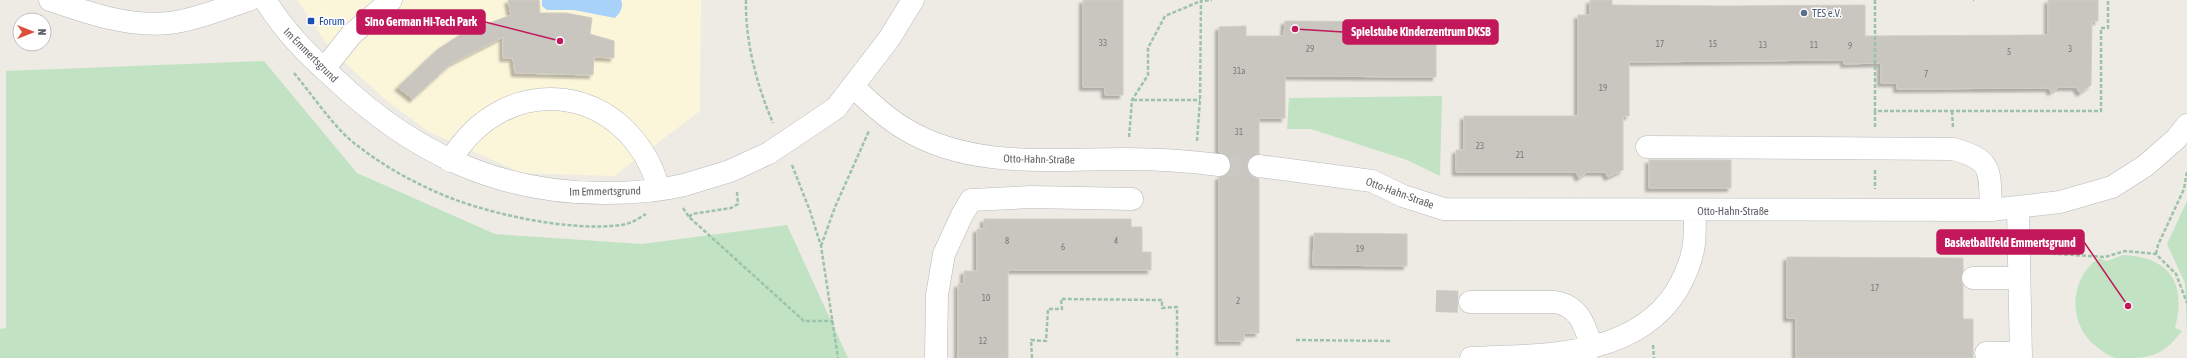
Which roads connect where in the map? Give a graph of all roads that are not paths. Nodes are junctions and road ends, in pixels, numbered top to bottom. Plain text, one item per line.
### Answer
1 (50, 0) edge
2 (249, 0) edge
3 (265, 0) edge
4 (391, 0) edge
5 (913, 0) edge
6 (324, 69) junction
7 (854, 87) junction
8 (2187, 125) edge
9 (1647, 147) dead end
10 (450, 160) junction
11 (1219, 165) tunnel mouth
12 (1259, 166) tunnel mouth
13 (674, 187) junction
14 (1132, 199) dead end
15 (2018, 209) junction
16 (1991, 210) junction
17 (1695, 211) junction
18 (1974, 278) dead end
19 (2018, 278) junction
20 (1470, 302) tunnel mouth
21 (1592, 348) junction
22 (1986, 353) dead end
23 (2021, 355) edge
24 (936, 358) edge
25 (1471, 358) edge

1 - 2 street
3 - 6 street, Im Emmertsgrund
4 - 6 street
5 - 7 street, Im Emmertsgrund
6 - 10 street, Im Emmertsgrund
7 - 11 street, Otto-Hahn-Straße
7 - 13 street, Im Emmertsgrund, bridge
8 - 15 street, Otto-Hahn-Straße
9 - 16 street
10 - 13 street, Im Emmertsgrund
10 - 13 street
12 - 17 street, Otto-Hahn-Straße
14 - 24 street
15 - 16 street, Otto-Hahn-Straße
15 - 19 street
16 - 17 street, Otto-Hahn-Straße
17 - 21 street
18 - 19 street
19 - 23 street
20 - 21 street
21 - 25 street
22 - 23 street

